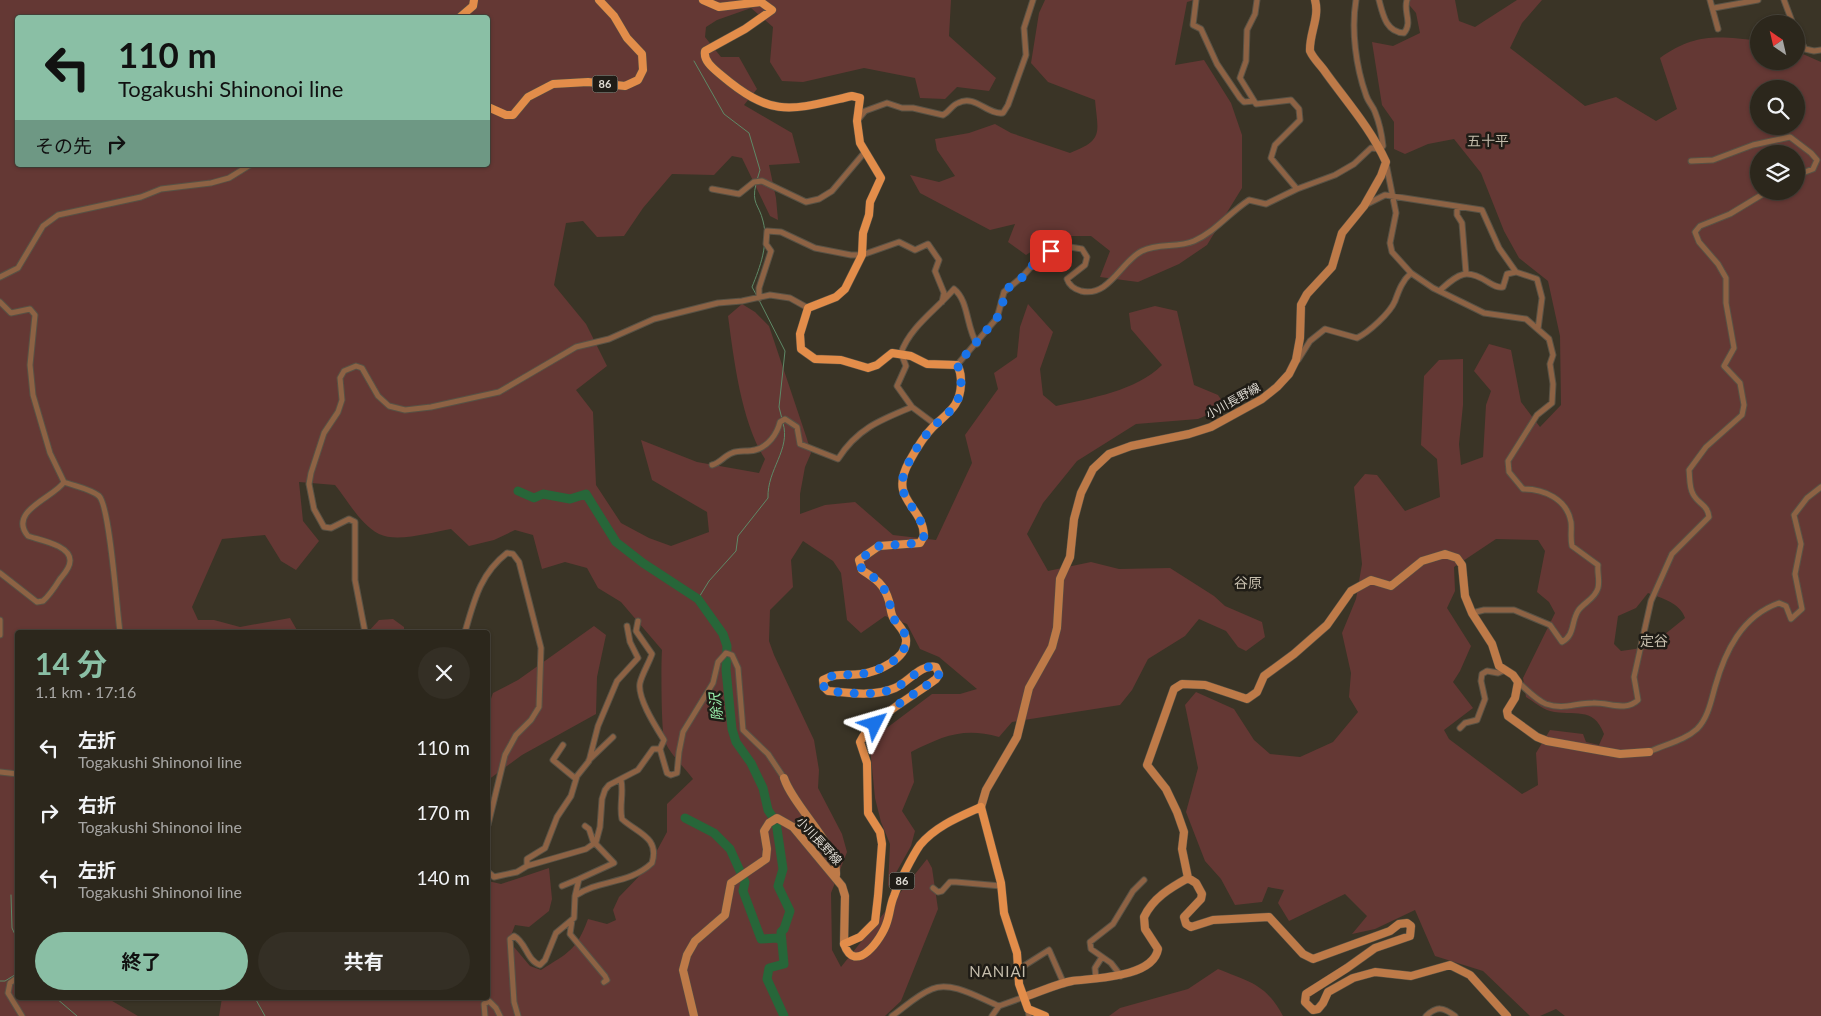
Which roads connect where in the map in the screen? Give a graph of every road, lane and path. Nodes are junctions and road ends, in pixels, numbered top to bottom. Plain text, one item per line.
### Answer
1 (474, 0) edge
2 (599, 0) edge
3 (703, 0) edge
4 (1032, 0) edge
5 (1196, 0) edge
6 (1257, 0) edge
7 (1315, 0) edge
8 (1356, 0) edge
9 (1379, 0) edge
10 (1407, 0) edge
11 (1710, 0) edge
12 (1758, 0) edge
13 (1777, 0) edge
14 (1785, 2) edge
15 (1714, 8) junction
16 (462, 15) edge
17 (1790, 15) edge
18 (1718, 29) dead end
19 (1805, 49) edge
20 (1821, 50) edge
21 (1254, 101) junction
22 (490, 108) edge
23 (857, 121) junction
24 (1753, 145) edge
25 (1799, 145) edge
26 (1750, 146) edge
27 (1380, 149) junction
28 (1805, 150) edge
29 (864, 153) junction
30 (1386, 162) junction
31 (1691, 162) dead end
32 (247, 167) edge
33 (1805, 172) edge
34 (712, 189) dead end
35 (1297, 189) junction
36 (1392, 195) junction
37 (1753, 200) edge
38 (1364, 206) junction
39 (1457, 207) junction
40 (862, 255) junction
41 (1516, 272) junction
42 (1466, 273) junction
43 (1411, 274) junction
44 (0, 277) edge
45 (1438, 291) junction
46 (759, 298) junction
47 (0, 302) edge
48 (942, 302) junction
49 (808, 308) junction
50 (1538, 329) junction
51 (977, 344) junction
52 (901, 353) junction
53 (1296, 360) junction
54 (957, 365) junction
55 (912, 407) junction
56 (936, 425) junction
57 (712, 465) dead end
58 (64, 482) junction
59 (1821, 487) edge
60 (0, 573) edge
61 (1472, 613) junction
62 (0, 620) edge
63 (638, 621) dead end
64 (627, 626) dead end
65 (120, 630) edge
66 (365, 630) edge
67 (466, 630) edge
68 (0, 635) edge
69 (1505, 670) junction
70 (1518, 682) junction
71 (1460, 728) dead end
72 (613, 737) dead end
73 (563, 745) dead end
74 (660, 749) junction
75 (1649, 752) joint
76 (589, 761) junction
77 (0, 772) edge
78 (15, 774) edge
79 (784, 778) joint
80 (576, 779) junction
81 (621, 780) junction
82 (981, 807) junction
83 (490, 817) edge
84 (585, 826) dead end
85 (596, 842) junction
86 (527, 866) junction
87 (490, 875) edge
88 (836, 876) junction
89 (1188, 878) junction
90 (579, 879) junction
91 (1144, 880) dead end
92 (562, 886) dead end
93 (1001, 886) junction
94 (933, 888) dead end
95 (575, 896) junction
96 (572, 920) junction
97 (844, 944) junction
98 (1102, 957) junction
99 (1018, 969) junction
100 (1121, 976) junction
101 (15, 979) edge
102 (1096, 979) junction
103 (604, 982) dead end
104 (1064, 984) junction
105 (1024, 997) junction
106 (999, 1006) junction
107 (1029, 1012) edge
108 (22, 1016) edge
109 (485, 1016) edge
110 (500, 1016) edge
111 (518, 1016) edge
112 (694, 1016) edge
113 (892, 1016) edge
114 (992, 1016) edge
115 (1045, 1016) edge
116 (1426, 1016) edge
117 (1455, 1016) edge
118 (1507, 1016) edge

1 - 16 main road
2 - 22 main road, 86
3 - 23 main road
4 - 23 street
5 - 21 street
6 - 21 street
7 - 27 street
8 - 27 street
9 - 10 street
11 - 15 street
12 - 15 street
13 - 14 street
14 - 17 street
15 - 18 street
19 - 20 street
21 - 35 street
23 - 29 main road
24 - 25 street
26 - 31 street
27 - 30 street
27 - 35 street
28 - 33 street
29 - 34 street
29 - 40 main road
30 - 36 street
30 - 38 street, 小川長野線
32 - 44 street
35 - 51 street
36 - 38 street
36 - 39 street
36 - 43 street
37 - 70 street
38 - 53 street, 小川長野線
39 - 41 street
39 - 42 street
40 - 46 street
40 - 48 street
40 - 49 main road
41 - 42 street
41 - 50 street
42 - 45 street
43 - 45 street
43 - 53 street
45 - 50 street
46 - 49 street
46 - 66 street
47 - 58 street
48 - 51 street
48 - 52 street
49 - 52 main road
50 - 61 street
51 - 54 street
52 - 54 main road
52 - 55 street
53 - 82 street, 小川長野線
54 - 56 main road, 86
55 - 56 street
55 - 57 street
56 - 97 main road, 86
58 - 60 street
58 - 65 street
59 - 75 street
61 - 69 street
61 - 89 street
62 - 68 street
63 - 74 street
64 - 76 street
67 - 83 street
69 - 70 street
69 - 71 street
70 - 75 street
72 - 76 street
73 - 80 street
74 - 79 street
74 - 81 street
76 - 80 street
77 - 78 street
79 - 88 street
80 - 86 street
81 - 85 street
81 - 95 street
82 - 93 main road
82 - 97 main road, 86
84 - 85 street
85 - 86 street
85 - 90 street
86 - 87 street
88 - 97 street, 小川長野線
88 - 112 street, 小川長野線
89 - 100 street
89 - 118 street
90 - 92 street
90 - 95 street
91 - 98 street
93 - 94 street
93 - 99 main road
95 - 96 street
96 - 103 street
96 - 111 street
98 - 100 street
98 - 102 street
99 - 104 street
99 - 105 main road
100 - 102 street
101 - 108 street
102 - 104 street
104 - 105 street
105 - 106 street
105 - 107 main road
106 - 113 street
106 - 114 street
107 - 115 main road
109 - 110 street
116 - 117 street

